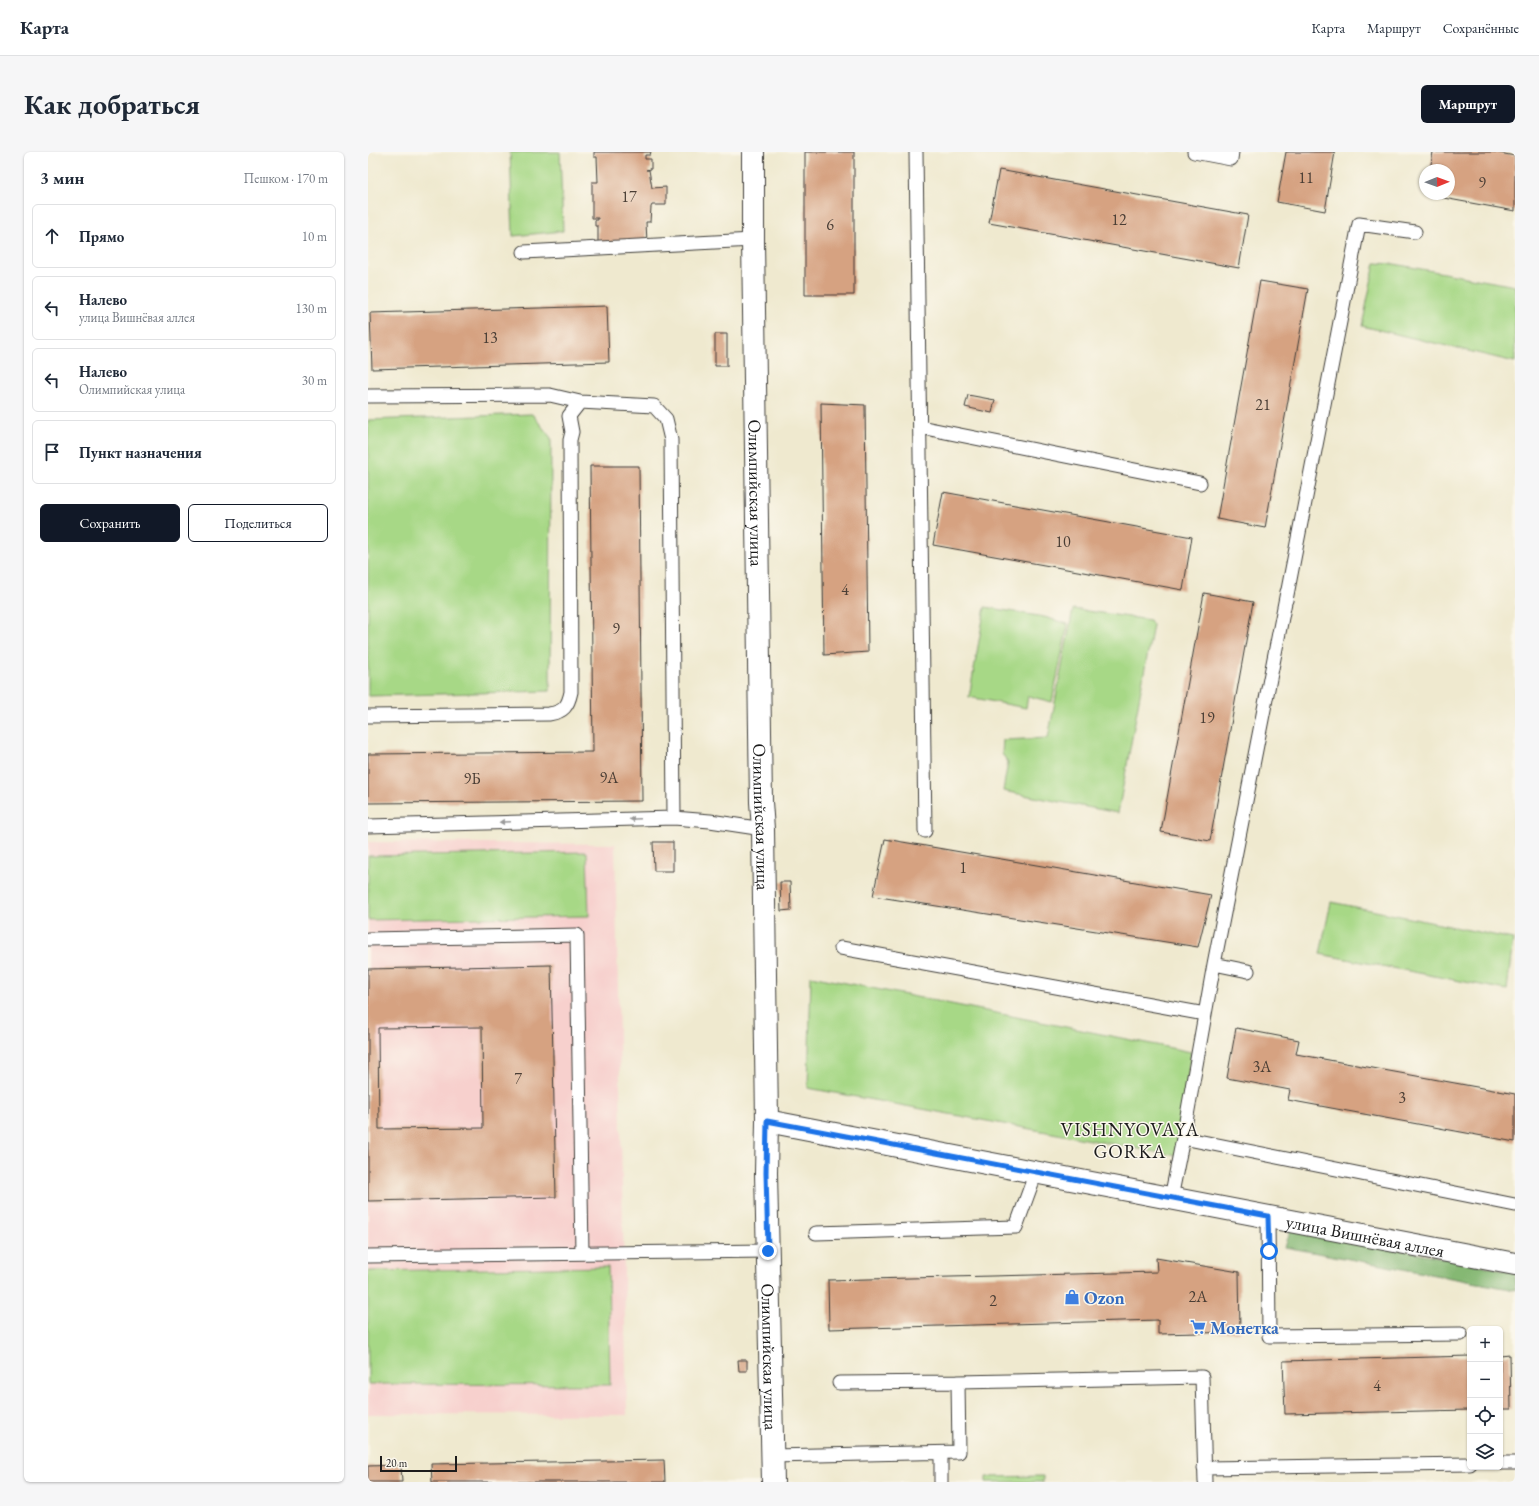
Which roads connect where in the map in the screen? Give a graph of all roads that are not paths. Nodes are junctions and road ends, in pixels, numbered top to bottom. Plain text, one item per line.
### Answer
1 (753, 152) edge
2 (916, 152) edge
3 (1194, 152) edge
4 (1232, 152) edge
5 (1415, 232) dead end
6 (753, 240) junction
7 (524, 252) dead end
8 (368, 396) edge
9 (580, 402) junction
10 (920, 427) junction
11 (1200, 483) dead end
12 (1287, 592) dead end
13 (368, 716) edge
14 (674, 818) junction
15 (368, 826) edge
16 (763, 830) junction
17 (925, 831) dead end
18 (1232, 873) junction
19 (368, 939) edge
20 (841, 948) dead end
21 (1214, 964) junction
22 (1248, 971) dead end
23 (1205, 1014) junction
24 (767, 1121) junction
25 (1183, 1138) junction
26 (1036, 1172) junction
27 (1171, 1198) junction
28 (1515, 1205) edge
29 (1268, 1216) junction
30 (816, 1233) dead end
31 (768, 1251) junction
32 (582, 1253) junction
33 (368, 1256) edge
34 (1515, 1264) edge
35 (1461, 1334) dead end
36 (958, 1382) junction
37 (839, 1384) dead end
38 (941, 1453) junction
39 (772, 1456) junction
40 (1503, 1463) edge
41 (1515, 1463) edge
42 (1467, 1464) edge
43 (1204, 1468) junction
44 (773, 1482) edge
45 (941, 1482) edge
46 (1204, 1482) edge

1 - 6 street, Олимпийская улица
2 - 10 lane
3 - 4 lane
5 - 18 lane
6 - 7 lane
6 - 16 street, Олимпийская улица
8 - 9 lane
9 - 13 lane
9 - 14 lane
10 - 11 lane
10 - 17 lane
12 - 18 lane
14 -> 15 lane
14 - 16 lane
16 - 24 street, Олимпийская улица
18 - 21 lane
19 - 32 lane
20 - 23 lane
21 - 22 lane
21 - 23 lane
23 - 25 lane
24 - 26 street, улица Вишнёвая аллея
24 - 31 street, Олимпийская улица
25 - 27 lane
25 - 28 lane
26 - 27 street, улица Вишнёвая аллея
26 - 30 lane
27 - 29 street, улица Вишнёвая аллея
29 - 34 street, улица Вишнёвая аллея
29 - 35 lane
31 - 32 lane
31 - 39 street, Олимпийская улица
32 - 33 lane
36 - 37 lane
36 - 38 lane
36 - 43 lane
38 - 39 lane
38 - 45 lane
39 - 44 street, Олимпийская улица
40 - 41 lane
42 - 43 lane
43 - 46 lane

